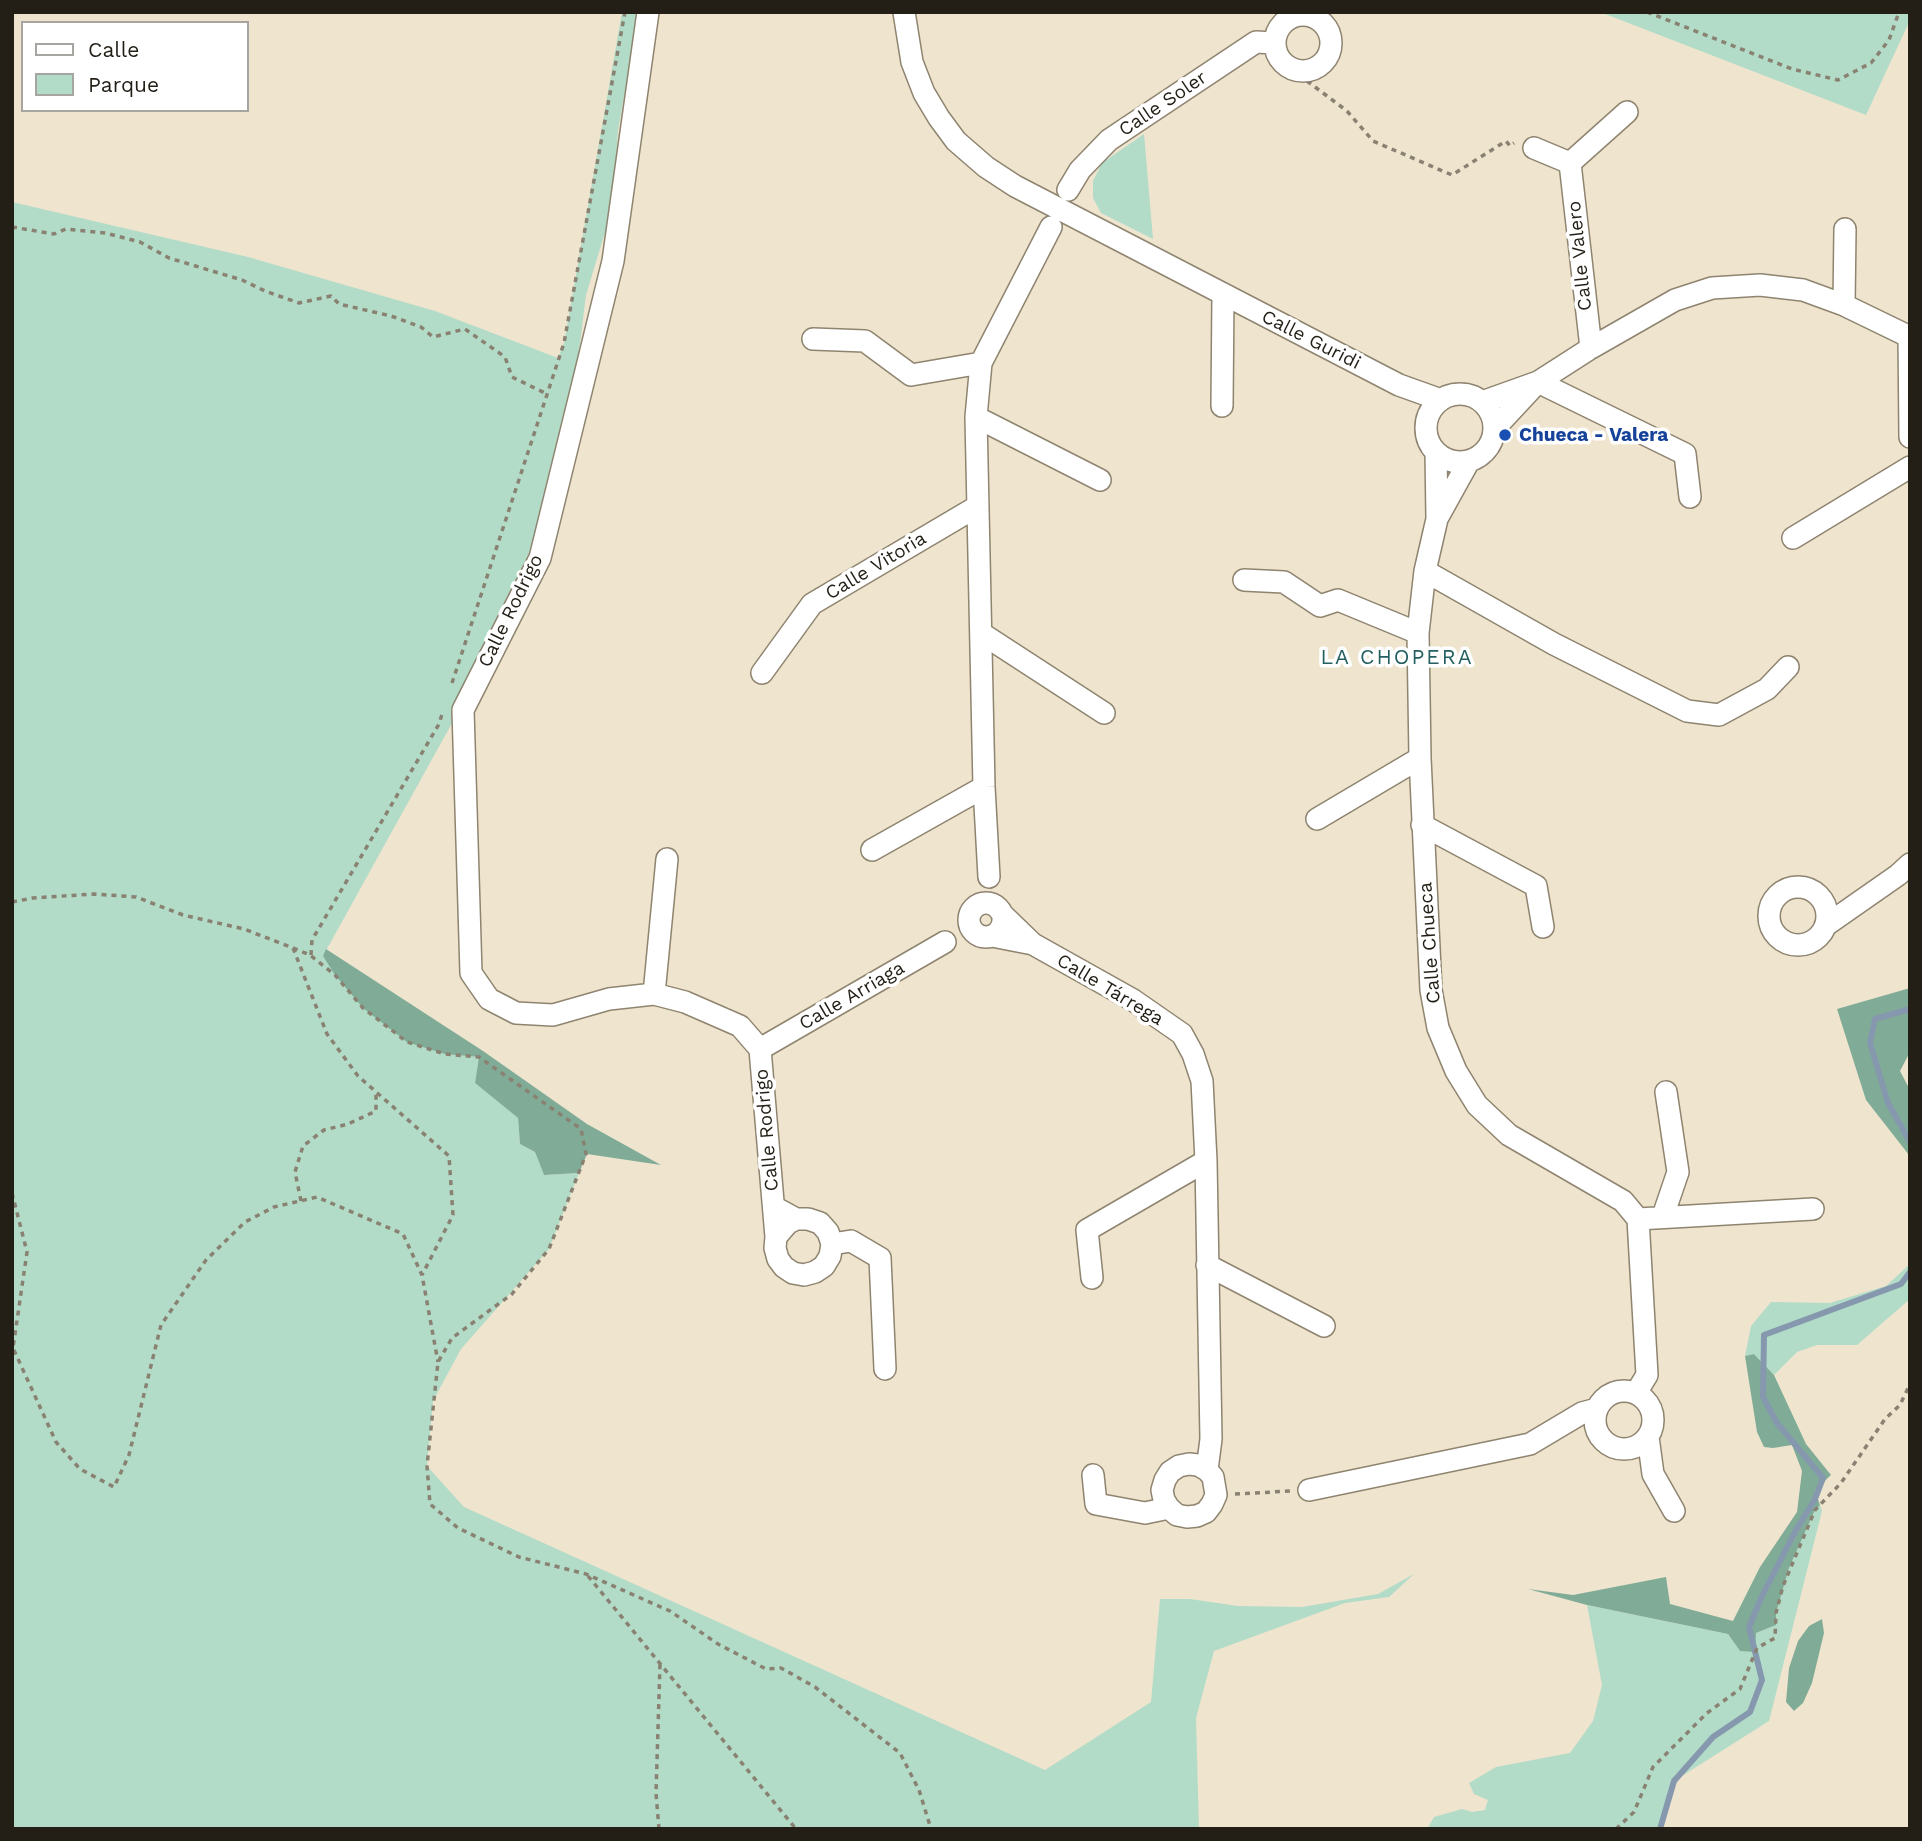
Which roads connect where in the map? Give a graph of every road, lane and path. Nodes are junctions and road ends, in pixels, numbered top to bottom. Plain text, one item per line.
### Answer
1 (625, 12) edge
2 (648, 12) edge
3 (904, 12) edge
4 (1647, 12) edge
5 (1899, 12) edge
6 (1297, 14) edge
7 (1274, 43) junction
8 (1291, 69) junction
9 (1627, 112) dead end
10 (1534, 148) joint
11 (1570, 163) junction
12 (1068, 190) junction
13 (1043, 199) junction
14 (1079, 217) junction
15 (12, 227) edge
16 (1051, 227) junction
17 (1845, 229) dead end
18 (1223, 294) junction
19 (1844, 305) junction
20 (1909, 337) edge
21 (813, 339) dead end
22 (1591, 348) junction
23 (981, 363) junction
24 (1538, 382) junction
25 (1399, 385) junction
26 (547, 394) junction
27 (1441, 400) junction
28 (1482, 402) junction
29 (1222, 406) dead end
30 (976, 417) junction
31 (1426, 426) junction
32 (1494, 429) junction
33 (1910, 437) edge
34 (1436, 452) junction
35 (1469, 461) junction
36 (1910, 467) edge
37 (1100, 480) dead end
38 (1690, 497) dead end
39 (978, 506) junction
40 (1437, 519) junction
41 (1793, 538) dead end
42 (1425, 571) junction
43 (1244, 579) dead end
44 (981, 633) junction
45 (1418, 633) junction
46 (1788, 667) dead end
47 (762, 673) dead end
48 (452, 684) dead end
49 (443, 711) dead end
50 (1104, 713) dead end
51 (1420, 758) junction
52 (984, 787) junction
53 (1317, 820) dead end
54 (1422, 825) junction
55 (872, 850) dead end
56 (667, 859) dead end
57 (1910, 864) edge
58 (989, 877) junction
59 (12, 902) edge
60 (972, 911) junction
61 (1001, 912) junction
62 (1825, 926) dead end
63 (1543, 927) dead end
64 (986, 936) junction
65 (945, 942) junction
66 (1032, 944) junction
67 (293, 948) junction
68 (310, 955) junction
69 (654, 994) junction
70 (760, 1049) junction
71 (376, 1092) junction
72 (1666, 1092) dead end
73 (1206, 1161) junction
74 (12, 1193) edge
75 (301, 1201) junction
76 (774, 1207) junction
77 (1813, 1209) dead end
78 (1663, 1216) junction
79 (796, 1219) junction
80 (1638, 1219) junction
81 (776, 1237) junction
82 (832, 1244) junction
83 (1208, 1265) junction
84 (422, 1275) junction
85 (1092, 1278) dead end
86 (1324, 1326) dead end
87 (438, 1362) junction
88 (885, 1369) dead end
89 (1910, 1384) edge
90 (1636, 1393) junction
91 (1597, 1409) junction
92 (1648, 1437) junction
93 (1207, 1470) junction
94 (1093, 1475) dead end
95 (1309, 1490) joint
96 (1216, 1495) junction
97 (1169, 1508) junction
98 (1674, 1511) dead end
99 (586, 1574) junction
100 (660, 1664) junction
101 (1617, 1828) edge
102 (659, 1829) edge
103 (796, 1829) edge
104 (932, 1829) edge

1 - 26 path
2 - 69 street, Calle Rodrigo
3 - 13 street, Calle Guridi
4 - 5 path
6 - 7 street
6 - 8 street
7 - 8 street
7 - 12 street, Calle Soler
8 - 10 path
9 - 11 street
10 - 11 street
11 - 22 street, Calle Valero
12 - 13 street
12 - 14 street
13 - 14 street, Calle Guridi
13 - 16 street
14 - 16 street
14 - 18 street, Calle Guridi
15 - 26 path
16 - 23 street
17 - 19 street
18 - 25 street, Calle Guridi
18 - 29 street
19 - 20 street
19 - 22 street
20 - 33 street
21 - 23 street
22 - 24 street
23 - 30 street
24 - 28 street
24 - 32 street
24 - 38 street
25 - 27 street, Calle Guridi
25 - 31 street, Calle Guridi
26 - 48 path
27 - 28 street
27 - 31 street
28 - 32 street
30 - 37 street
30 - 39 street
31 - 34 street
32 - 35 street
34 - 35 street
34 - 40 street, Calle Chueca
35 - 40 street, Calle Chueca
36 - 41 street
39 - 44 street
39 - 47 street, Calle Vitoria
40 - 42 street, Calle Chueca
42 - 45 street, Calle Chueca
42 - 46 street
43 - 45 street
44 - 50 street
44 - 52 street
45 - 51 street, Calle Chueca
49 - 68 path
51 - 53 street
51 - 54 street, Calle Chueca
52 - 55 street
52 - 58 street
54 - 63 street
54 - 80 street, Calle Chueca
56 - 69 street
57 - 62 street
58 - 60 street
58 - 61 street
59 - 67 path
60 - 61 street
60 - 64 street
60 - 65 street, Calle Arriaga
61 - 64 street
61 - 66 street, Calle Tárrega
64 - 65 street, Calle Arriaga
64 - 66 street, Calle Tárrega
65 - 70 street, Calle Arriaga
66 - 73 street, Calle Tárrega
67 - 68 path
67 - 71 path
68 - 87 path
69 - 70 street, Calle Rodrigo
70 - 76 street, Calle Rodrigo
71 - 75 path
71 - 84 path
72 - 78 street
73 - 83 street, Calle Tárrega
73 - 85 street
74 - 75 path
75 - 84 path
76 - 79 street, Calle Rodrigo
76 - 81 street, Calle Rodrigo
77 - 78 street
78 - 80 street
79 - 81 street
79 - 82 street, Calle Rodrigo
80 - 90 street
81 - 82 street, Calle Rodrigo
82 - 88 street
83 - 86 street
83 - 93 street, Calle Tárrega
84 - 87 path
87 - 99 path
89 - 101 path
90 - 91 street
90 - 92 street
91 - 92 street
91 - 95 street
92 - 98 street
93 - 96 street, Calle Tárrega
93 - 97 street
94 - 97 street
95 - 96 path
96 - 97 street
99 - 100 path
99 - 104 path
100 - 102 path
100 - 103 path

